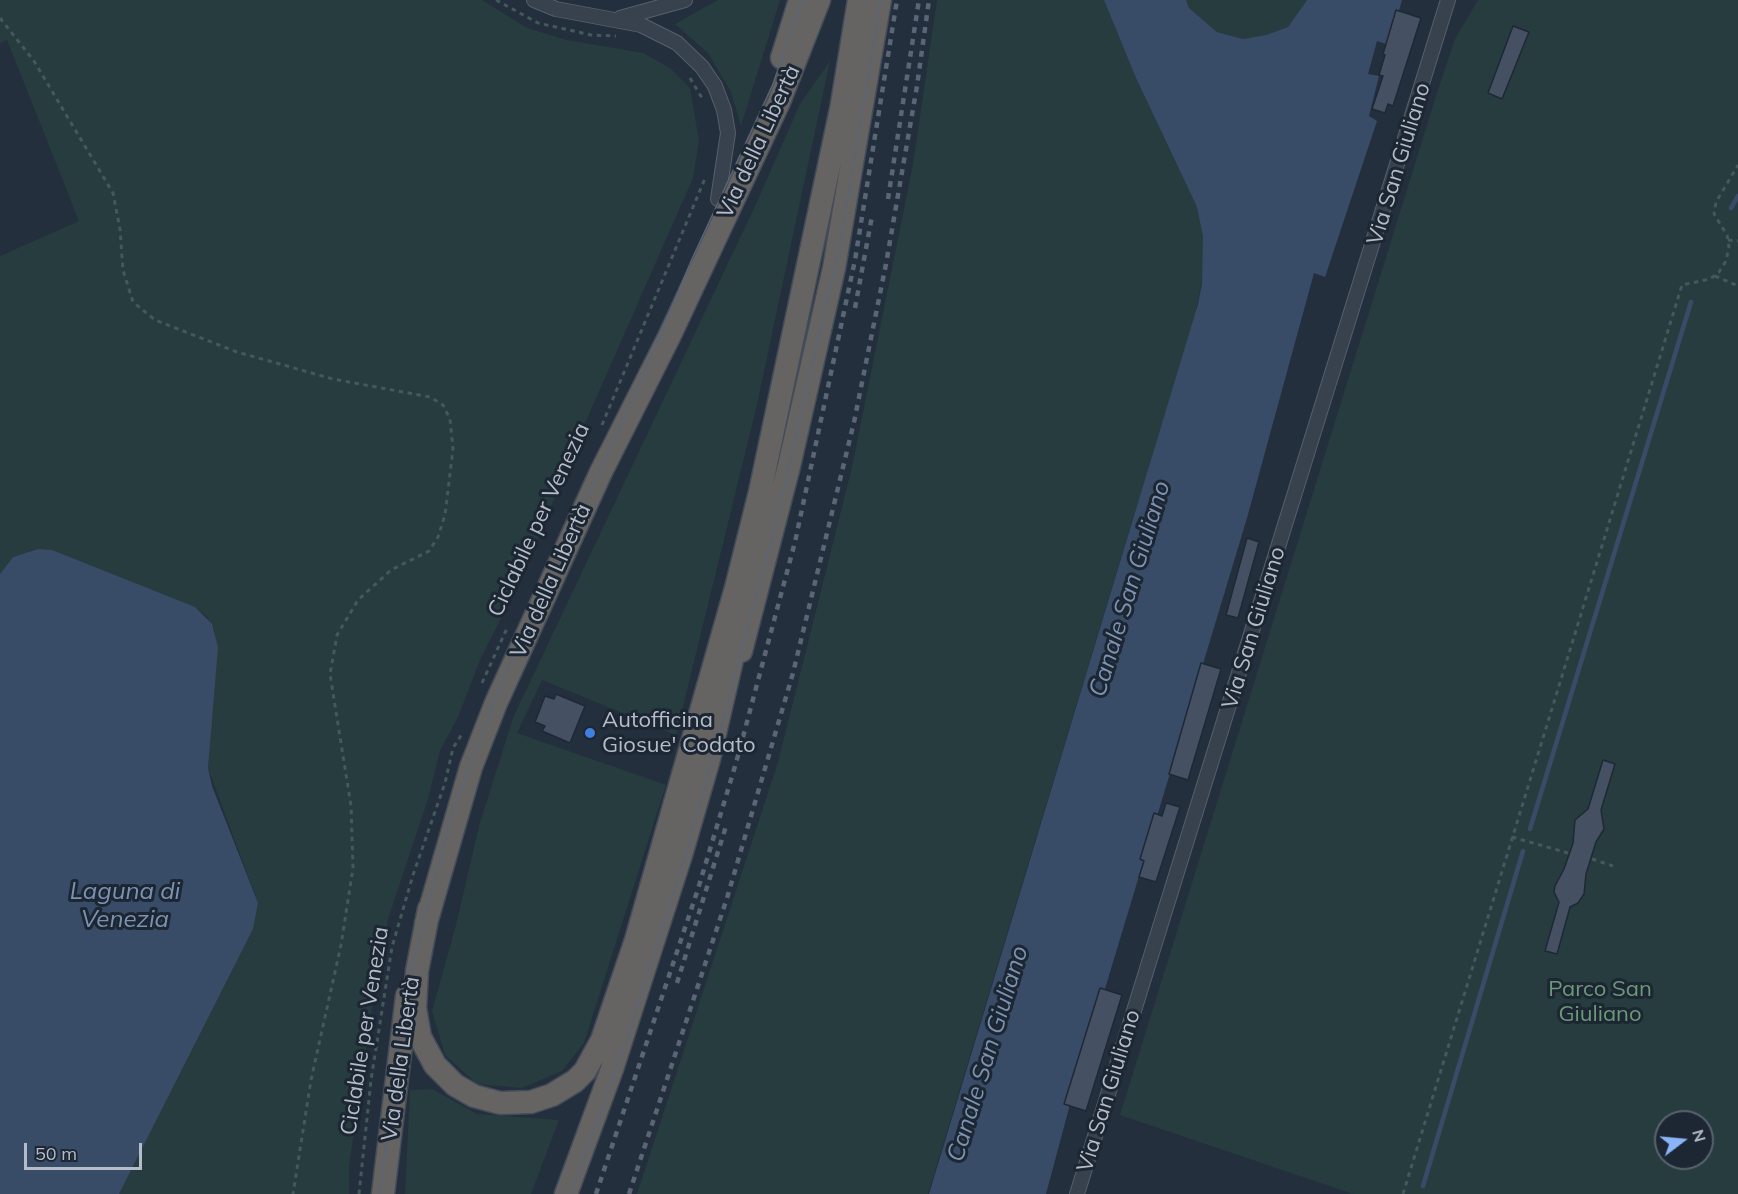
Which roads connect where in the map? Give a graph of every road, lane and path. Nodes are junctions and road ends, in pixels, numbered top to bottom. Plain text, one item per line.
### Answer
1 (496, 0) edge
2 (534, 0) edge
3 (685, 0) edge
4 (800, 0) edge
5 (819, 0) edge
6 (859, 0) edge
7 (880, 0) edge
8 (1448, 0) edge
9 (1457, 0) edge
10 (0, 18) edge
11 (613, 20) junction
12 (623, 37) dead end
13 (1431, 61) junction
14 (685, 70) dead end
15 (844, 95) junction
16 (705, 103) dead end
17 (1738, 165) edge
18 (707, 173) dead end
19 (718, 199) junction
20 (1728, 240) junction
21 (1738, 241) edge
22 (1715, 276) junction
23 (1738, 286) edge
24 (636, 398) junction
25 (600, 430) dead end
26 (511, 621) dead end
27 (480, 690) dead end
28 (465, 730) dead end
29 (708, 759) junction
30 (1512, 837) junction
31 (1568, 853) dead end
32 (1592, 859) dead end
33 (1613, 866) dead end
34 (429, 909) junction
35 (293, 1194) edge
36 (359, 1194) edge
37 (383, 1194) edge
38 (566, 1194) edge
39 (1077, 1194) edge
40 (1402, 1194) edge

1 - 12 path
2 - 11 street
3 - 11 street
4 - 19 highway
5 - 24 highway, Via della Libertà
6 - 15 highway
7 - 29 highway
8 - 13 street, Via San Giuliano
9 - 13 street, Via San Giuliano
10 - 35 path
11 - 19 street
13 - 39 street, Via San Giuliano
14 - 16 path
15 - 29 highway
15 - 34 highway
17 - 20 path
18 - 25 path, Ciclabile per Venezia
19 - 24 highway
20 - 21 path
20 - 22 path
22 - 23 path
22 - 30 path
24 - 34 highway, Via della Libertà
26 - 27 path, Ciclabile per Venezia
28 - 36 path, Ciclabile per Venezia
29 - 38 highway
30 - 31 path
30 - 40 path
32 - 33 path
34 - 37 highway, Via della Libertà

